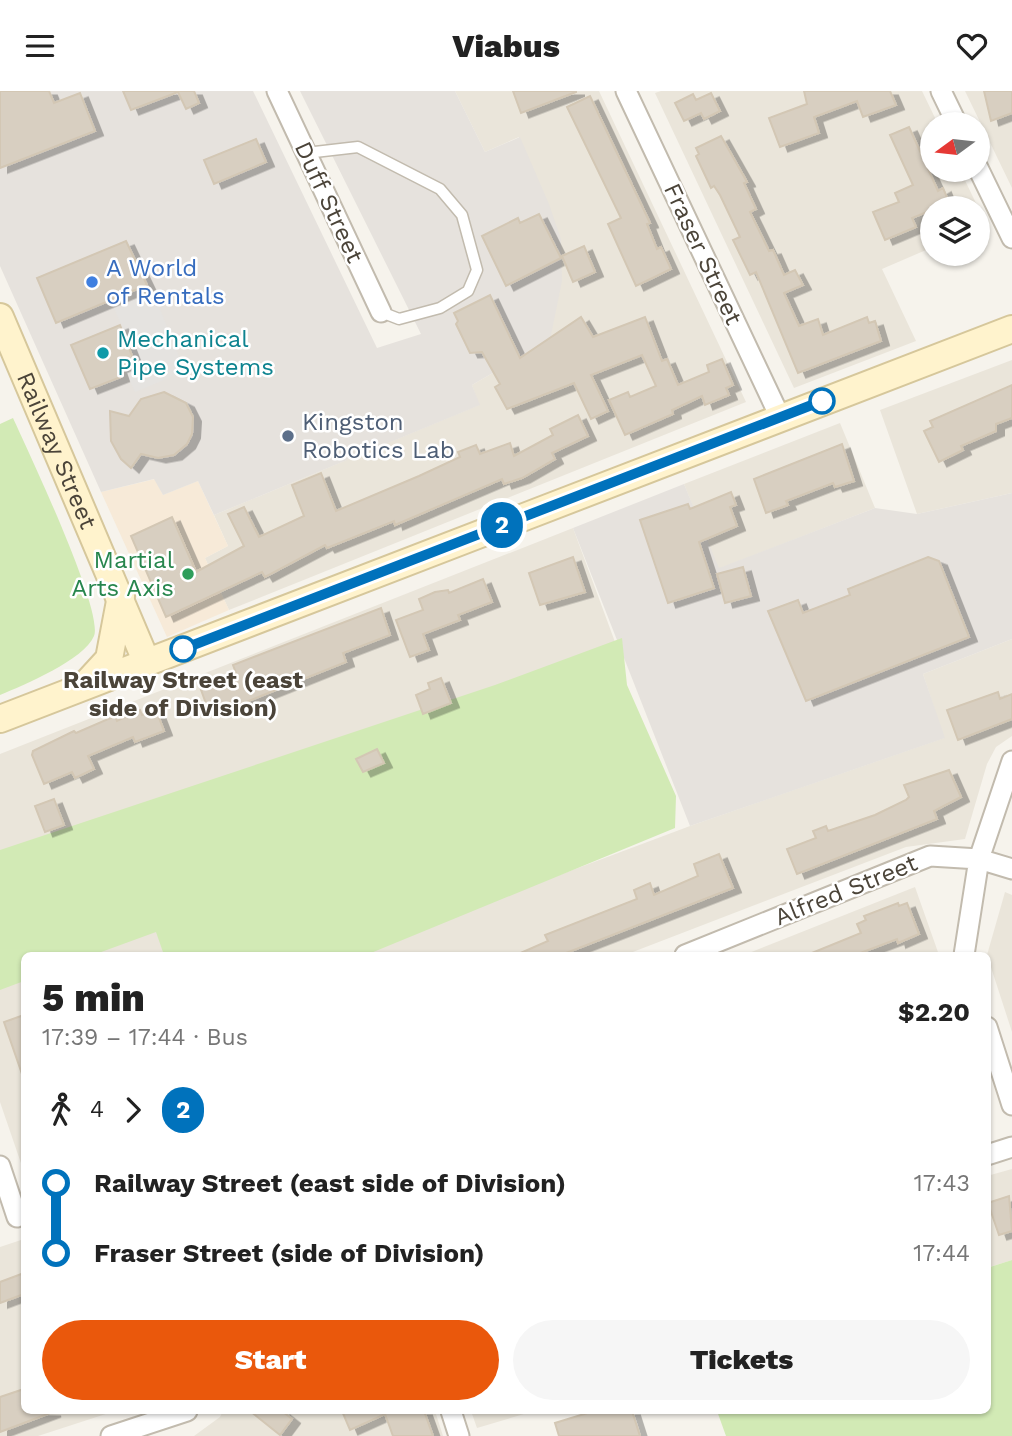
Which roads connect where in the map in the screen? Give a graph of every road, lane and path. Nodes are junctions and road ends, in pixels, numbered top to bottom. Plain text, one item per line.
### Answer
1 (277, 91) edge
2 (626, 91) edge
3 (941, 91) edge
4 (951, 112) edge
5 (306, 153) junction
6 (985, 182) edge
7 (1012, 238) edge
8 (381, 312) joint
9 (0, 317) edge
10 (1012, 328) edge
11 (780, 417) junction
12 (121, 596) junction
13 (147, 663) junction
14 (83, 686) junction
15 (0, 719) edge
16 (1012, 761) edge
17 (979, 859) junction
18 (1012, 869) edge
19 (692, 952) edge
20 (964, 952) edge
21 (991, 1039) edge
22 (1012, 1105) edge
23 (1012, 1147) edge
24 (991, 1154) edge
25 (0, 1166) edge
26 (14, 1218) edge
27 (178, 1414) edge
28 (452, 1414) edge
29 (111, 1436) edge
30 (458, 1436) edge

1 - 5 street, Duff Street
2 - 11 street, Fraser Street
3 - 4 street
5 - 8 street, Duff Street
5 - 8 lane
6 - 7 street
9 - 12 main road, Railway Street
10 - 11 main road
11 - 13 main road
12 - 13 main road, Railway Street
12 - 14 main road
13 - 14 main road
14 - 15 main road
16 - 17 street
17 - 18 street, Alfred Street
17 - 19 street, Alfred Street
17 - 20 street
21 - 22 street
23 - 24 street
25 - 26 street
27 - 29 street
28 - 30 street

